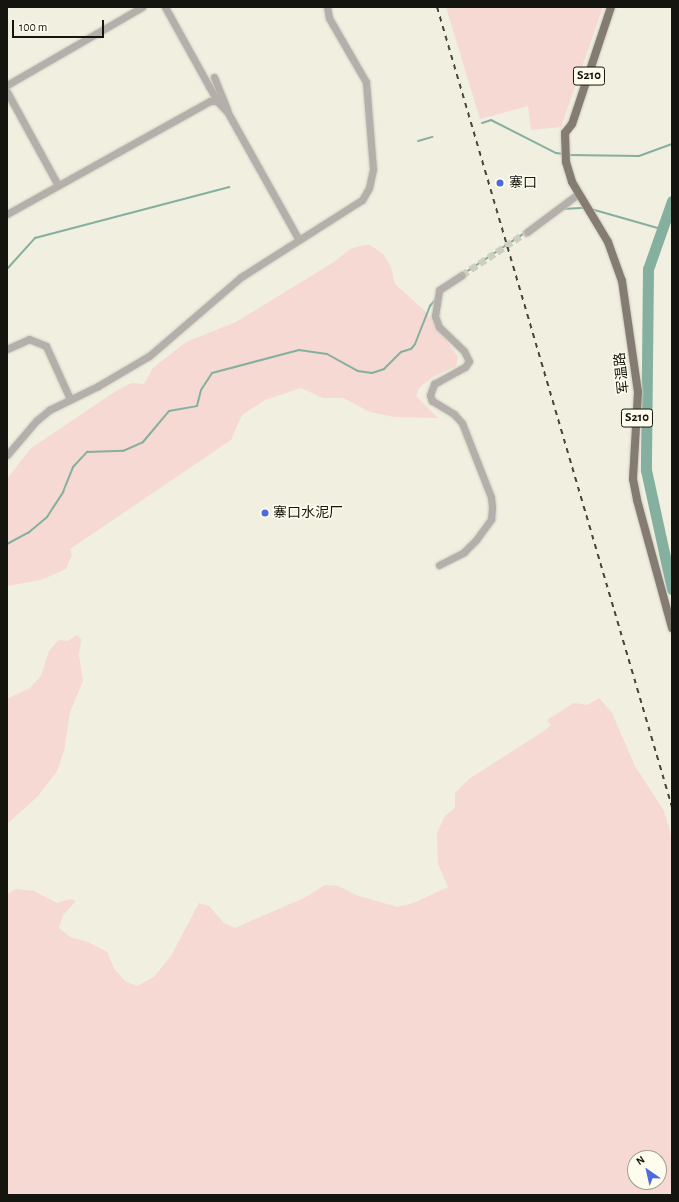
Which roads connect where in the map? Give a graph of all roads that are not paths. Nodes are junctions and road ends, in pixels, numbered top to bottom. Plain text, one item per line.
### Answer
1 (142, 7) edge
2 (165, 7) edge
3 (327, 7) edge
4 (611, 7) edge
5 (214, 77) dead end
6 (7, 85) edge
7 (7, 92) edge
8 (217, 101) junction
9 (228, 113) junction
10 (58, 185) junction
11 (578, 194) junction
12 (7, 214) edge
13 (527, 232) tunnel mouth
14 (299, 240) junction
15 (462, 275) tunnel mouth
16 (7, 348) edge
17 (70, 399) junction
18 (7, 455) edge
19 (439, 565) dead end
20 (670, 613) edge
21 (672, 628) edge

1 - 6 street
2 - 8 street
3 - 14 street
4 - 11 main road, S210
5 - 9 street
7 - 10 street
8 - 9 street
8 - 10 street
9 - 14 street
10 - 12 street
11 - 13 street
11 - 20 main road, 军温路 / S210
14 - 17 street
15 - 19 street
16 - 17 street
17 - 18 street
20 - 21 main road, 军温路 / S210

